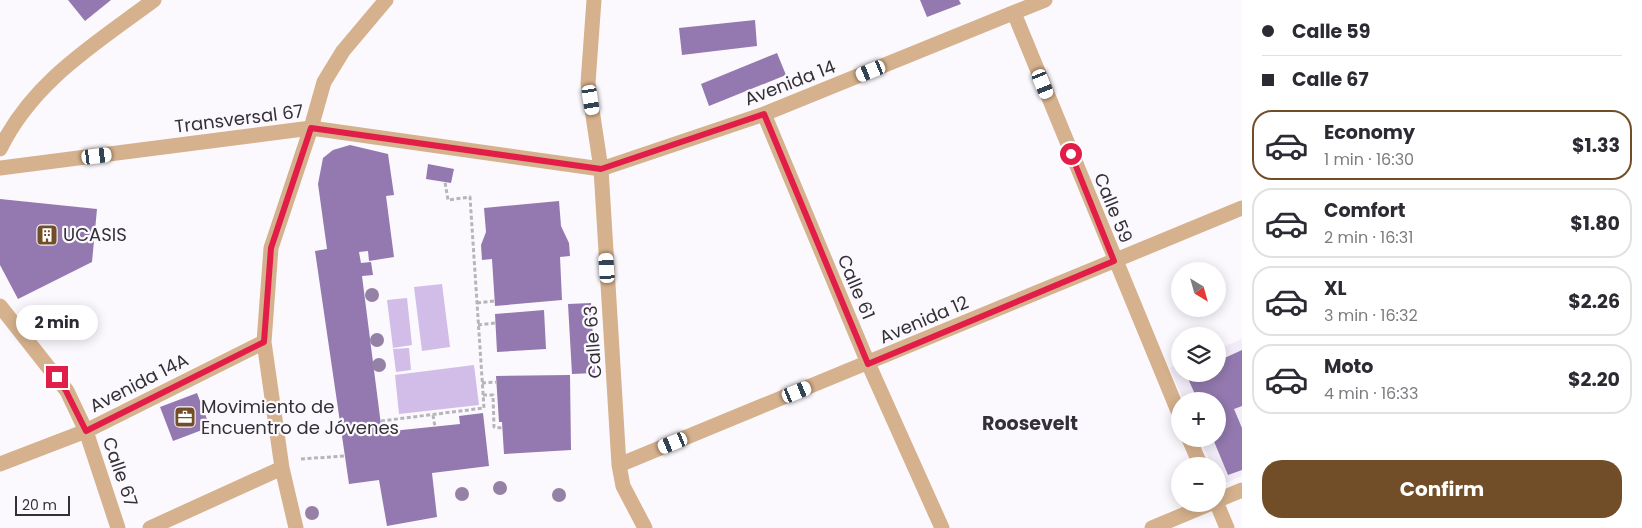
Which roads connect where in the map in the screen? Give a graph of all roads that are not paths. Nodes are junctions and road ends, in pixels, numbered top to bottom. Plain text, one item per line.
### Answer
1 (154, 0) edge
2 (386, 0) edge
3 (594, 0) edge
4 (1045, 0) edge
5 (1014, 13) junction
6 (764, 114) junction
7 (311, 128) junction
8 (0, 149) edge
9 (0, 168) edge
10 (601, 169) junction
11 (1242, 208) edge
12 (1114, 261) junction
13 (0, 306) edge
14 (264, 342) junction
15 (868, 364) junction
16 (1171, 395) edge
17 (86, 431) junction
18 (0, 464) edge
19 (620, 465) junction
20 (282, 468) junction
21 (1242, 490) edge
22 (1226, 498) edge
23 (1190, 512) edge
24 (1220, 512) edge
25 (118, 528) edge
26 (150, 528) edge
27 (296, 528) edge
28 (645, 528) edge
29 (942, 528) edge
30 (1152, 528) edge
31 (1226, 528) edge

1 - 8 street
2 - 7 street
3 - 10 street, Calle 63
4 - 5 street, Avenida 14
5 - 6 street, Avenida 14
5 - 12 street, Calle 59
6 - 10 street, Avenida 14
6 - 15 street, Calle 61
7 - 9 street, Transversal 67
7 - 10 street, Transversal 67
7 - 14 street
10 - 19 street, Calle 63
11 - 12 street, Avenida 12
12 - 15 street, Avenida 12
12 - 16 street, Calle 59
13 - 17 street, Calle 67
14 - 17 street, Avenida 14A
14 - 20 street
15 - 19 street, Avenida 12
15 - 29 street, Calle 61
17 - 18 street, Avenida 14A
17 - 25 street, Calle 67
19 - 28 street, Calle 63
20 - 26 street
20 - 27 street
21 - 22 street
23 - 30 street
24 - 31 street

